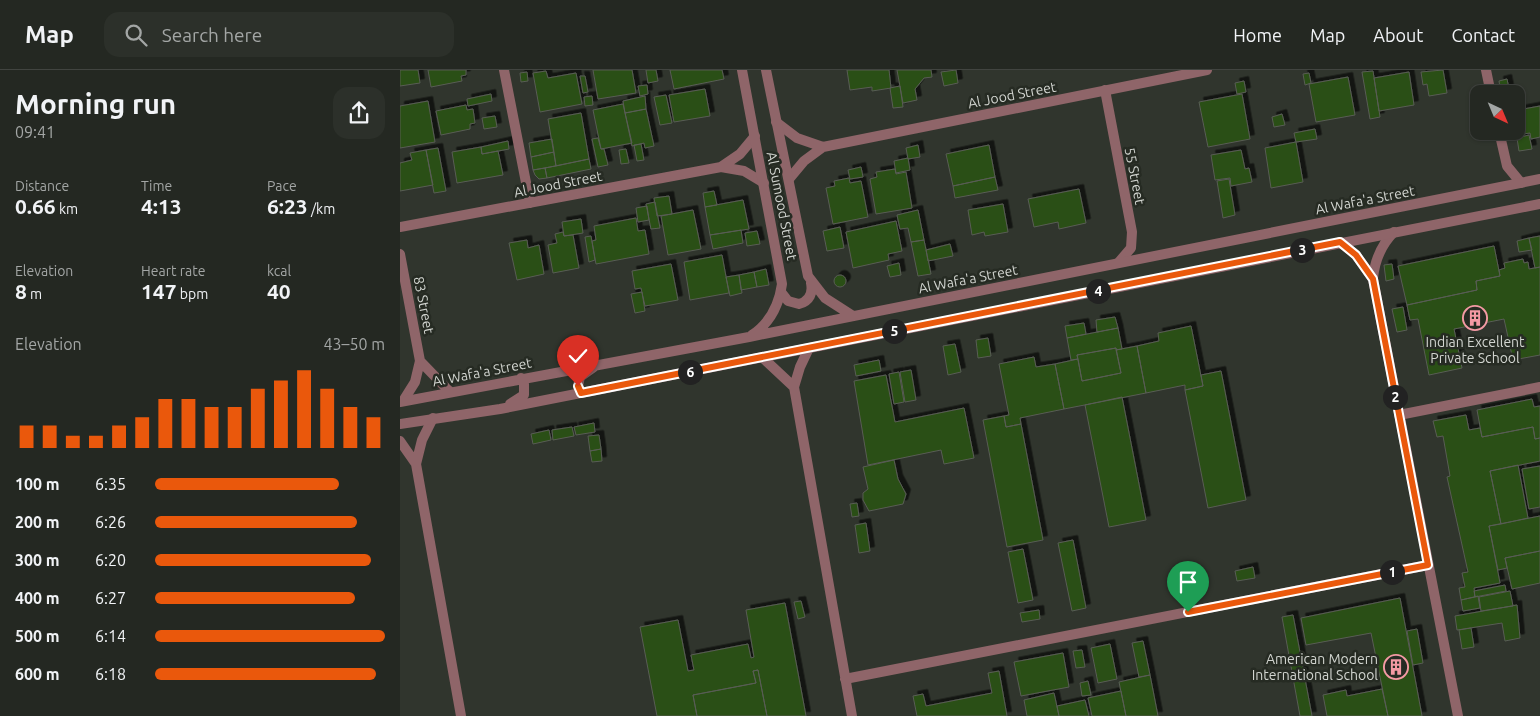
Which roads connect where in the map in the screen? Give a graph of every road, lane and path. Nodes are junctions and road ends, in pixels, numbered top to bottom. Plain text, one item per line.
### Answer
1 (504, 70) edge
2 (742, 70) edge
3 (766, 70) edge
4 (1207, 70) edge
5 (1486, 70) edge
6 (1489, 85) edge
7 (1105, 90) junction
8 (776, 122) junction
9 (755, 136) junction
10 (1501, 140) edge
11 (823, 147) junction
12 (721, 168) junction
13 (789, 178) junction
14 (1540, 179) edge
15 (764, 183) junction
16 (1521, 183) junction
17 (530, 203) junction
18 (1540, 204) edge
19 (400, 227) edge
20 (1394, 232) junction
21 (1340, 242) junction
22 (400, 254) edge
23 (1119, 262) junction
24 (1373, 279) junction
25 (811, 282) junction
26 (781, 292) junction
27 (853, 316) junction
28 (749, 337) junction
29 (809, 348) junction
30 (763, 358) junction
31 (420, 361) junction
32 (606, 362) junction
33 (520, 378) junction
34 (794, 387) junction
35 (1540, 387) edge
36 (450, 392) junction
37 (581, 393) junction
38 (401, 401) edge
39 (500, 409) junction
40 (1399, 414) junction
41 (433, 418) junction
42 (400, 424) edge
43 (400, 441) edge
44 (416, 464) junction
45 (1428, 565) junction
46 (845, 679) junction
47 (461, 716) edge
48 (852, 716) edge
49 (1458, 716) edge

1 - 17 street
2 - 9 street, Al Sumood Street
3 - 8 street, Al Sumood Street
4 - 7 street, Al Jood Street
5 - 6 street
7 - 11 street, Al Jood Street
7 - 23 street, 55 Street
8 - 11 street
8 - 13 street, Al Sumood Street
9 - 12 street, Al Jood Street
9 - 15 street, Al Sumood Street
10 - 16 street
11 - 13 street, Al Jood Street
12 - 15 street, Al Jood Street
12 - 17 street, Al Jood Street
13 - 25 street, Al Sumood Street
14 - 16 street, Al Wafa'a Street
15 - 26 street, Al Sumood Street
16 - 23 street, Al Wafa'a Street
17 - 19 street, Al Jood Street
18 - 20 street
20 - 21 street
20 - 24 street
21 - 24 street
21 - 29 street
22 - 31 street, 83 Street
23 - 27 street, Al Wafa'a Street
24 - 40 street
25 - 26 street
25 - 27 street, Al Sumood Street
26 - 28 street, Al Sumood Street
27 - 28 street, Al Wafa'a Street
28 - 32 street, Al Wafa'a Street
29 - 30 street
29 - 34 street
30 - 34 street
30 - 37 street
31 - 36 street
31 - 38 street, 83 Street
32 - 33 street, Al Wafa'a Street
32 - 37 street
33 - 36 street, Al Wafa'a Street
33 - 39 street
34 - 46 street
35 - 40 street
36 - 38 street, Al Wafa'a Street
37 - 39 street
39 - 41 street
40 - 45 street
41 - 42 street
41 - 44 street
43 - 44 street
44 - 47 street
45 - 46 street
45 - 49 street
46 - 48 street

